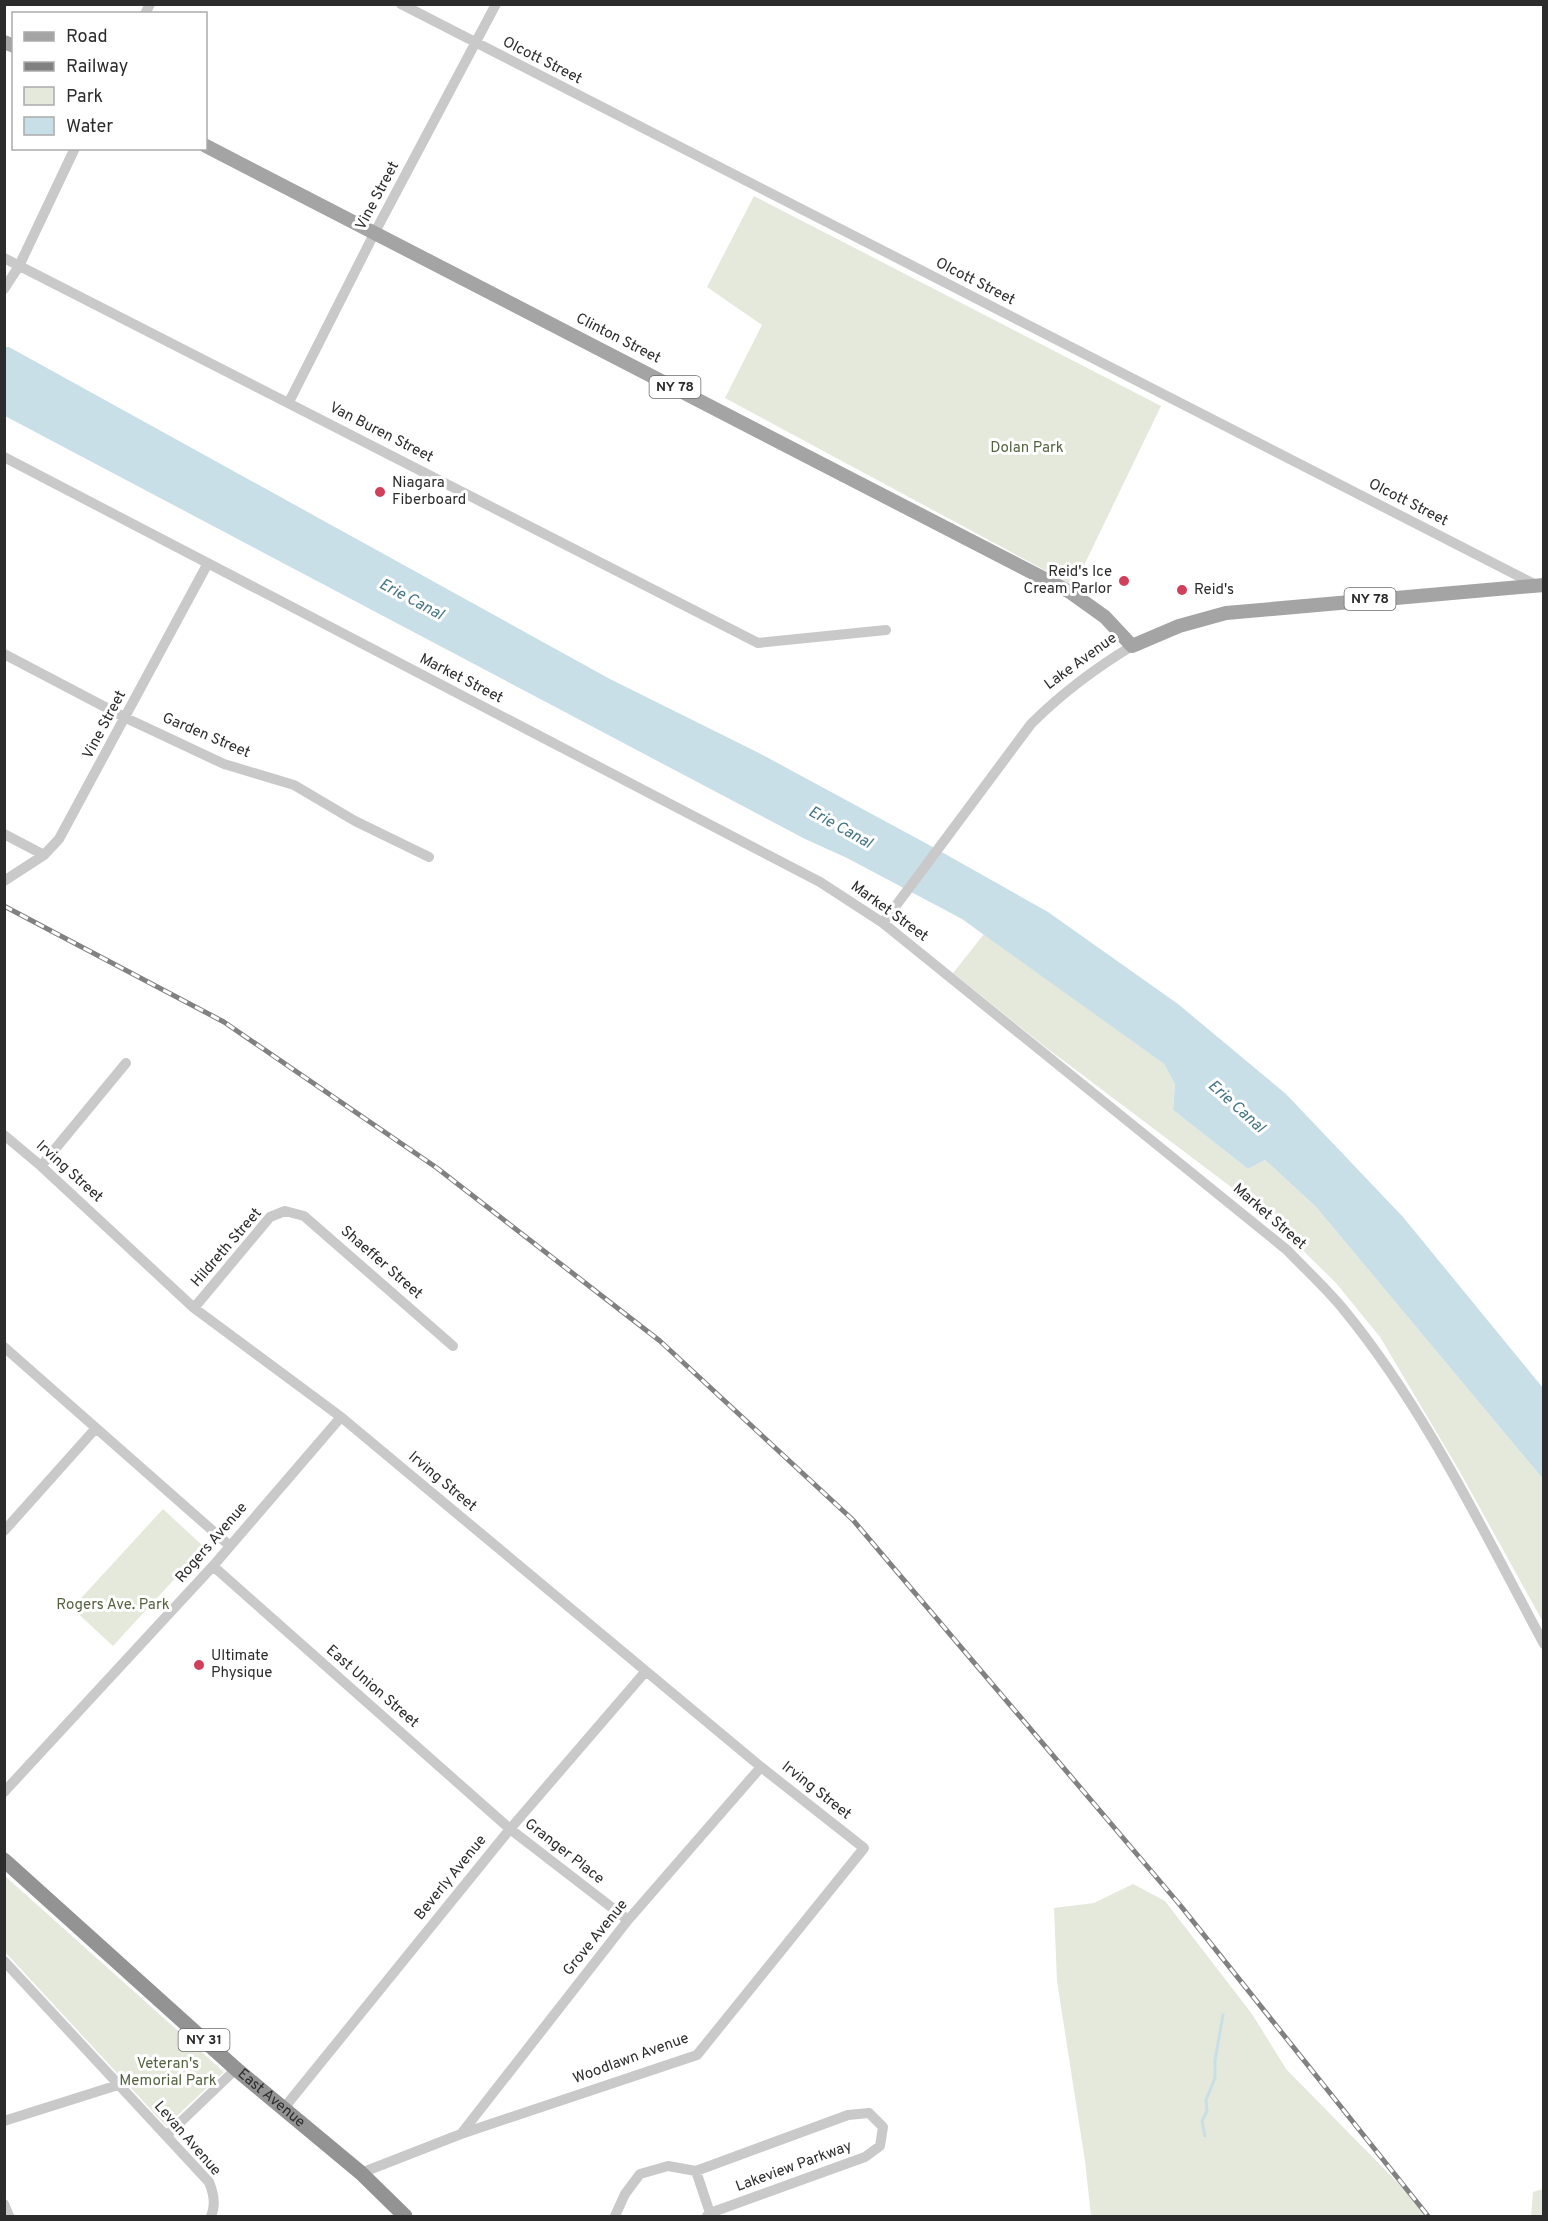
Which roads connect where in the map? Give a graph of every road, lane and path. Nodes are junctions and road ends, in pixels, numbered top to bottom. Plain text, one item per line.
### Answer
1 (401, 4) edge
2 (496, 4) edge
3 (476, 44) junction
4 (207, 147) edge
5 (74, 150) edge
6 (375, 232) junction
7 (4, 258) edge
8 (19, 266) junction
9 (4, 289) edge
10 (289, 402) junction
11 (4, 457) edge
12 (208, 563) junction
13 (1540, 585) edge
14 (886, 630) dead end
15 (1132, 646) junction
16 (4, 654) edge
17 (126, 718) junction
18 (4, 834) edge
19 (44, 855) junction
20 (429, 857) dead end
21 (4, 881) edge
22 (883, 922) junction
23 (126, 1064) dead end
24 (4, 1135) edge
25 (41, 1166) junction
26 (285, 1211) joint
27 (194, 1308) junction
28 (453, 1346) dead end
29 (4, 1347) edge
30 (340, 1417) junction
31 (96, 1428) junction
32 (4, 1531) edge
33 (230, 1546) junction
34 (213, 1566) junction
35 (1544, 1644) edge
36 (646, 1671) junction
37 (761, 1767) junction
38 (4, 1792) edge
39 (510, 1830) junction
40 (864, 1848) joint
41 (4, 1860) edge
42 (628, 1920) junction
43 (4, 1961) edge
44 (236, 2069) junction
45 (118, 2085) junction
46 (284, 2108) junction
47 (4, 2121) edge
48 (461, 2134) junction
49 (167, 2135) junction
50 (696, 2171) junction
51 (361, 2173) junction
52 (4, 2204) edge
53 (213, 2213) edge
54 (708, 2215) edge
55 (9, 2217) edge
56 (405, 2217) edge
57 (615, 2217) edge

1 - 3 street, Olcott Street
2 - 3 street, Vine Street
3 - 6 street, Vine Street
3 - 13 street, Olcott Street
4 - 6 main road, Clinton Street / NY 78
5 - 8 street
6 - 10 street, Vine Street
6 - 15 main road, Clinton Street / NY 78
7 - 8 street, Van Buren Street
8 - 9 street
8 - 10 street, Van Buren Street
10 - 14 street, Van Buren Street
11 - 12 street, Market Street
12 - 17 street, Vine Street
12 - 22 street, Market Street
13 - 15 main road, Lake Avenue / NY 78
15 - 22 street, Lake Avenue
16 - 17 street, Garden Street
17 - 19 street, Vine Street
17 - 20 street, Garden Street
18 - 19 street
19 - 21 street, Vine Street
22 - 35 street, Market Street
23 - 25 street
24 - 25 street, Irving Street
25 - 27 street, Irving Street
26 - 27 street, Hildreth Street
26 - 28 street, Shaeffer Street
27 - 30 street, Irving Street
29 - 31 street
30 - 33 street, Rogers Avenue
30 - 36 street, Irving Street
31 - 32 street
31 - 33 street
33 - 34 street, Rogers Avenue
34 - 38 street, Rogers Avenue
34 - 39 street, East Union Street
36 - 37 street, Irving Street
36 - 39 street, Beverly Avenue
37 - 40 street, Irving Street
37 - 42 street, Grove Avenue
39 - 42 street, Granger Place
39 - 46 street, Beverly Avenue
40 - 48 street, Woodlawn Avenue
41 - 44 highway, East Avenue / NY 31
42 - 48 street, Grove Avenue
43 - 45 street, Levan Avenue
44 - 46 highway, East Avenue / NY 31
44 - 49 street
45 - 47 street
45 - 49 street, Levan Avenue
46 - 51 highway, East Avenue / NY 31
48 - 51 street, Woodlawn Avenue
49 - 53 street, Levan Avenue
50 - 54 street, Lakeview Parkway
50 - 54 street, Lakeview Parkway
50 - 57 street, Lakeview Parkway
51 - 56 highway, East Avenue / NY 31
52 - 55 street

